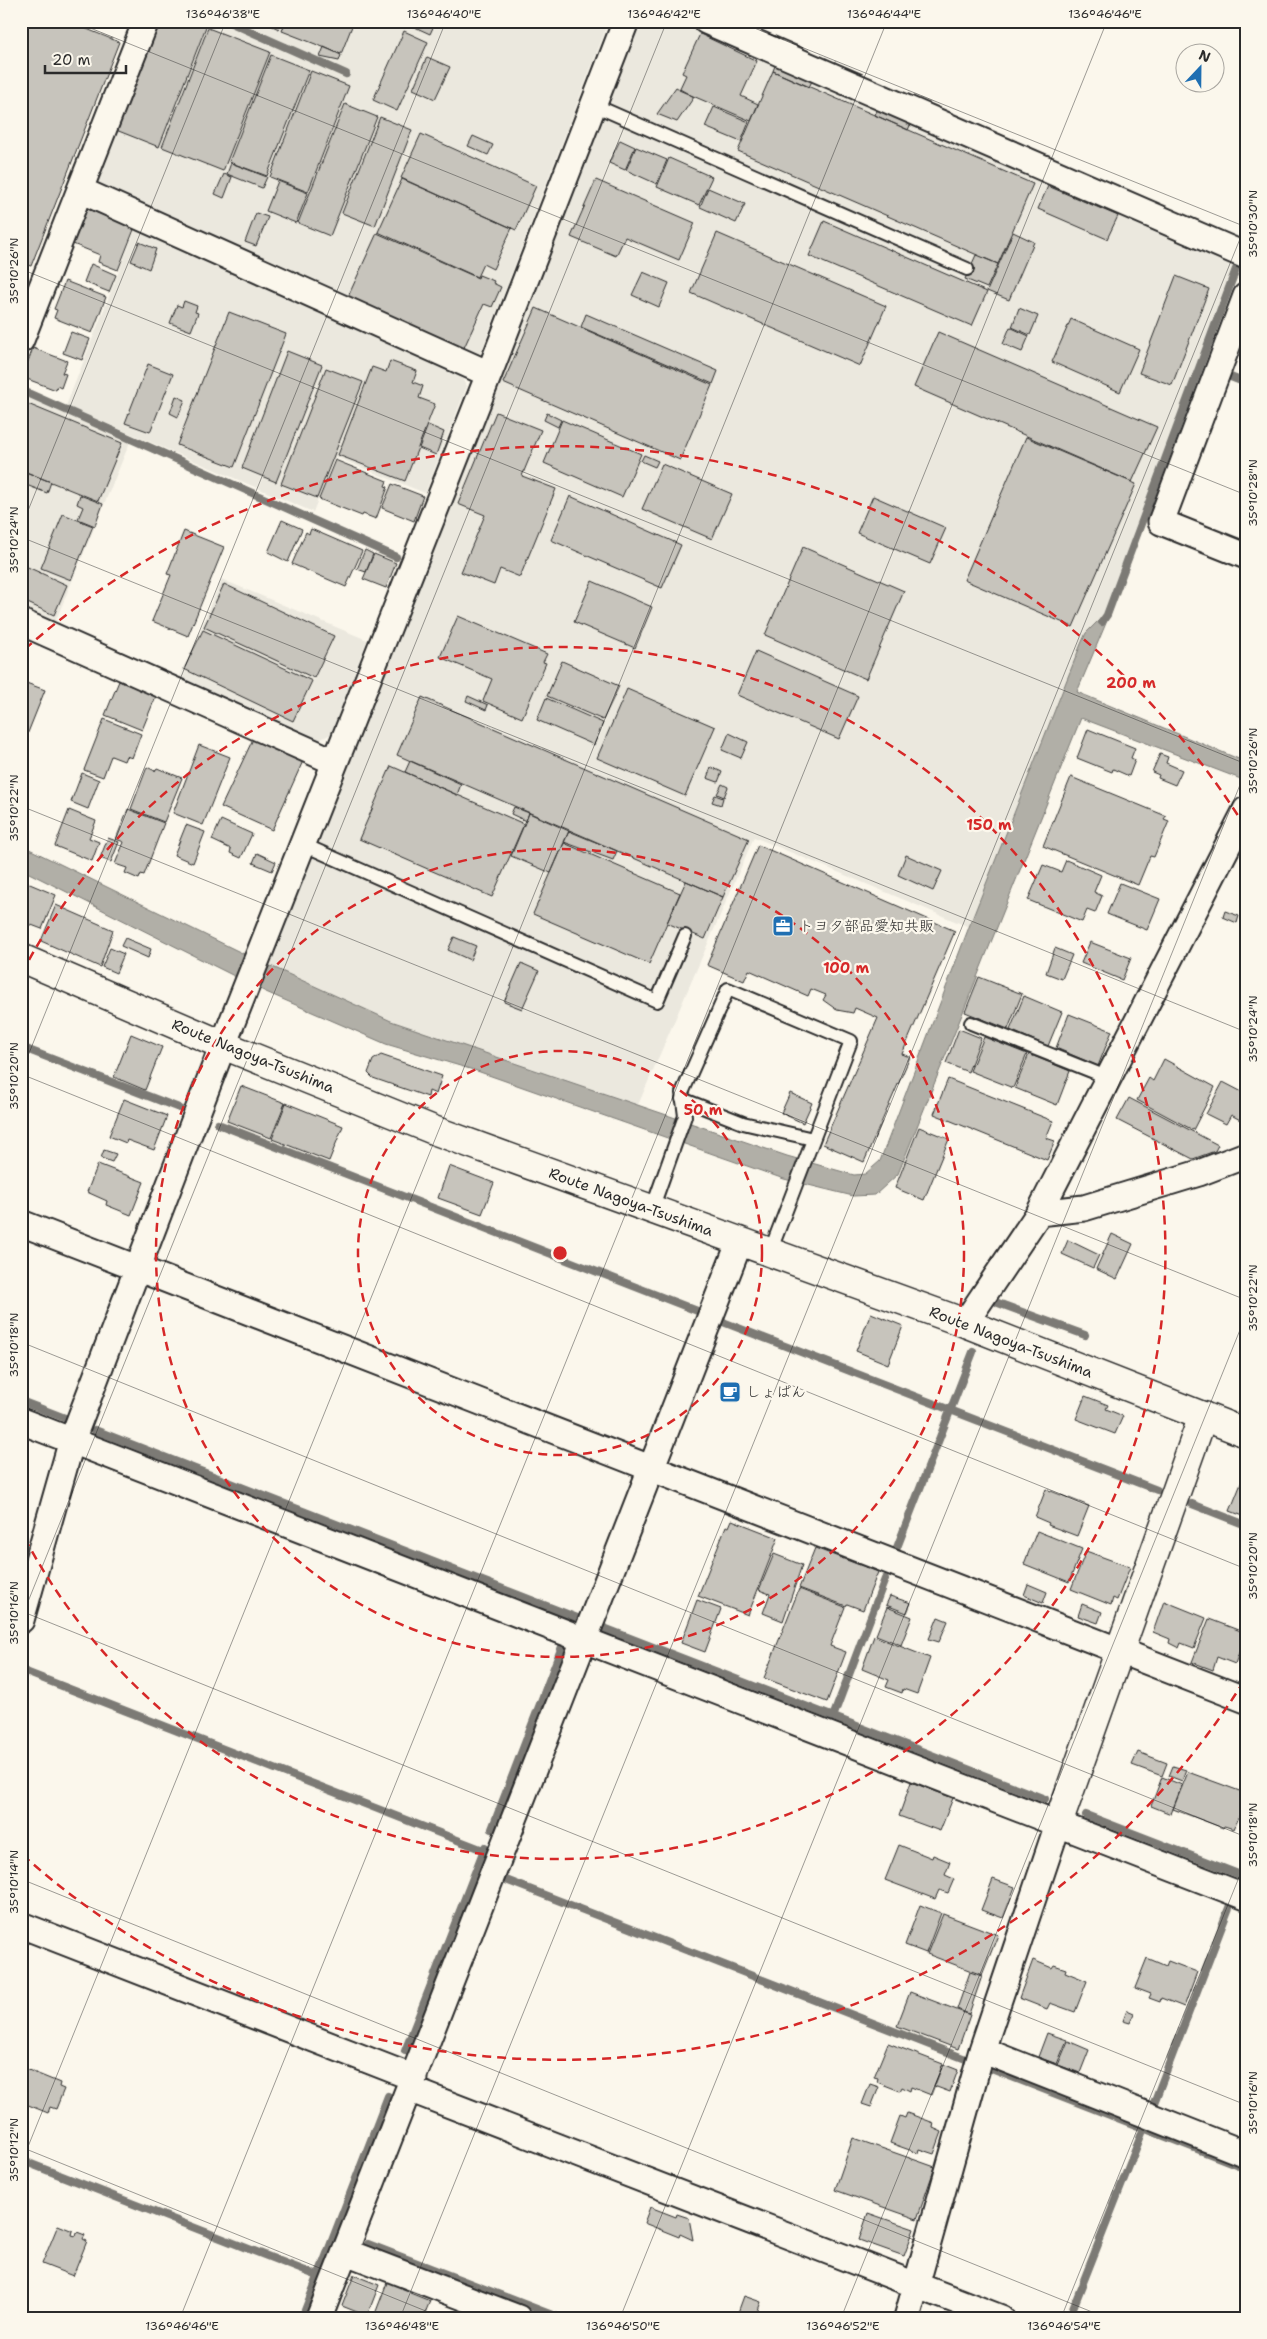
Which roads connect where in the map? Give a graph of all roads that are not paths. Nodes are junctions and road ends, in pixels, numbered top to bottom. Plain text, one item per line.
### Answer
1 (146, 21) edge
2 (626, 21) edge
3 (706, 21) edge
4 (594, 105) junction
5 (80, 190) junction
6 (1246, 256) edge
7 (967, 269) dead end
8 (1246, 296) edge
9 (21, 340) edge
10 (489, 374) junction
11 (1246, 556) edge
12 (21, 622) edge
13 (335, 762) junction
14 (1246, 810) edge
15 (302, 844) junction
16 (685, 936) dead end
17 (21, 958) edge
18 (971, 1023) dead end
19 (223, 1045) junction
20 (1109, 1078) junction
21 (682, 1099) junction
22 (813, 1138) junction
23 (1246, 1155) edge
24 (652, 1209) junction
25 (1039, 1213) junction
26 (21, 1224) edge
27 (740, 1241) junction
28 (770, 1252) junction
29 (138, 1269) junction
30 (965, 1323) junction
31 (1203, 1416) junction
32 (21, 1421) edge
33 (1246, 1433) edge
34 (72, 1440) junction
35 (651, 1469) junction
36 (21, 1620) edge
37 (585, 1640) junction
38 (1120, 1651) junction
39 (1246, 1700) edge
40 (1058, 1824) junction
41 (1246, 1897) edge
42 (21, 1925) edge
43 (982, 2050) junction
44 (411, 2083) junction
45 (1246, 2154) edge
46 (346, 2252) junction
47 (917, 2285) junction
48 (319, 2318) edge
49 (518, 2318) edge
50 (907, 2318) edge
51 (1001, 2318) edge

1 - 5 street
2 - 4 street
3 - 6 street
4 - 7 lane
4 - 10 street
5 - 9 street
5 - 10 street
8 - 11 street
10 - 13 street
12 - 13 street
13 - 15 street
14 - 20 street
15 - 16 lane
15 - 19 street
17 - 19 main road, Route Nagoya-Tsushima
18 - 20 lane
19 - 24 main road, Route Nagoya-Tsushima
19 - 29 street
20 - 25 street
21 - 22 lane
21 - 22 lane
21 - 24 lane
22 - 28 lane
23 - 25 street
24 - 27 main road, Route Nagoya-Tsushima
25 - 30 street
26 - 29 street
27 - 28 main road, Route Nagoya-Tsushima
27 - 35 street
28 - 30 main road, Route Nagoya-Tsushima
29 - 34 street
29 - 35 street
30 - 31 main road, Route Nagoya-Tsushima
31 - 33 main road, Route Nagoya-Tsushima
31 - 38 main road
32 - 34 street
34 - 36 street
34 - 37 street
35 - 37 street
35 - 38 street
37 - 40 street
37 - 44 street
38 - 39 street
38 - 40 main road
40 - 41 street
40 - 43 street
42 - 44 street
43 - 45 street
43 - 47 street
44 - 46 street
44 - 47 street
46 - 48 street
46 - 49 street
47 - 50 street
47 - 51 street

